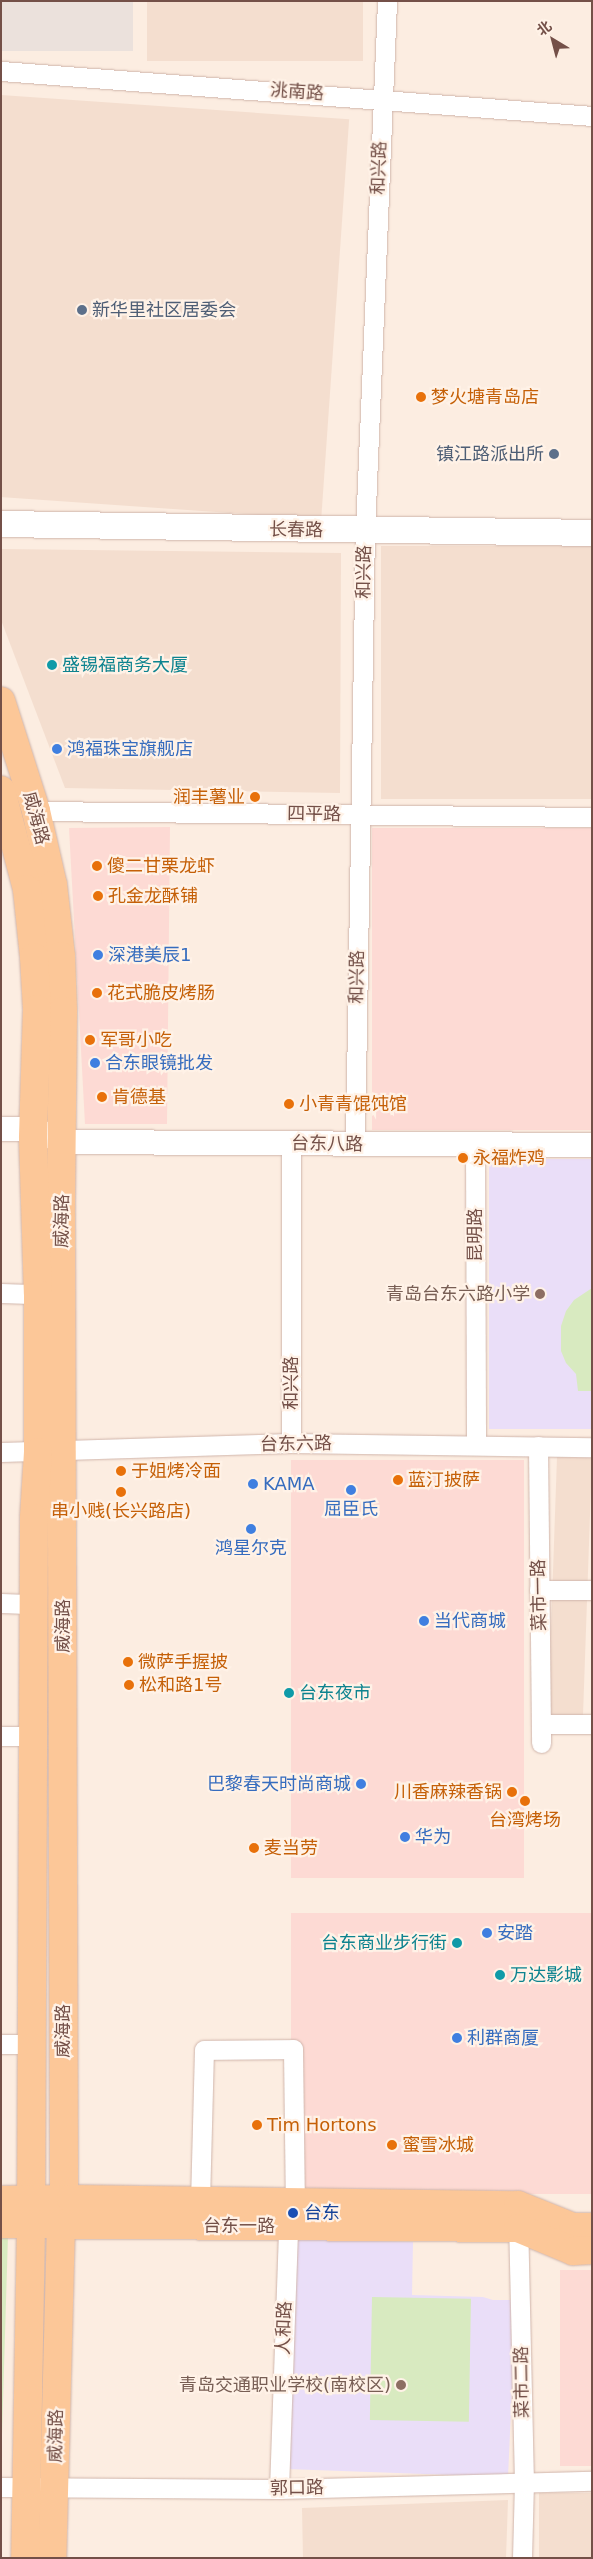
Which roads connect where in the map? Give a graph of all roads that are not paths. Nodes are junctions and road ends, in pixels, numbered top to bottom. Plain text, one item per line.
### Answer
1 (387, 1) edge
2 (1, 71) edge
3 (381, 98) junction
4 (592, 116) edge
5 (1, 524) edge
6 (365, 531) junction
7 (592, 533) edge
8 (1, 701) edge
9 (1, 790) edge
10 (36, 811) junction
11 (360, 815) junction
12 (592, 817) edge
13 (1, 1130) edge
14 (34, 1133) junction
15 (1, 1138) edge
16 (63, 1142) junction
17 (291, 1143) junction
18 (355, 1144) junction
19 (475, 1144) junction
20 (592, 1145) edge
21 (1, 1293) edge
22 (38, 1294) junction
23 (291, 1443) junction
24 (476, 1445) junction
25 (538, 1446) junction
26 (592, 1447) edge
27 (1, 1452) edge
28 (50, 1452) junction
29 (539, 1590) junction
30 (592, 1590) edge
31 (1, 1603) edge
32 (34, 1604) junction
33 (541, 1724) junction
34 (592, 1724) edge
35 (1, 1736) edge
36 (33, 1736) junction
37 (541, 1744) dead end
38 (1, 2044) edge
39 (32, 2044) junction
40 (1, 2200) edge
41 (200, 2202) junction
42 (31, 2212) junction
43 (63, 2212) junction
44 (292, 2215) junction
45 (518, 2217) junction
46 (1, 2224) edge
47 (592, 2227) edge
48 (592, 2250) edge
49 (592, 2481) edge
50 (524, 2482) junction
51 (13, 2487) edge
52 (55, 2488) junction
53 (279, 2489) junction
54 (25, 2558) edge
55 (52, 2558) edge
56 (522, 2558) edge

1 - 3 street, 和兴路
2 - 3 street, 洮南路
3 - 4 street, 洮南路
3 - 6 street, 和兴路
5 - 6 main road, 长春路
6 - 7 main road, 长春路
6 - 11 street, 和兴路
8 - 10 main road, 威海路
9 - 14 main road, 威海路
10 - 11 street, 四平路
10 - 16 main road, 威海路
11 - 12 street, 四平路
11 - 18 street, 和兴路
13 - 14 street, 台东八路
14 - 15 street, 台东八路
14 - 16 street, 台东八路
14 - 22 main road, 威海路
16 - 17 street, 台东八路
16 - 28 main road, 威海路
17 - 18 street, 台东八路
17 - 23 street, 和兴路
18 - 19 street, 台东八路
19 - 20 street, 台东八路
19 - 24 street, 昆明路
21 - 22 street
22 - 28 main road, 威海路
23 - 24 street, 台东六路
23 - 28 street, 台东六路
24 - 25 street, 台东六路
25 - 26 street, 台东六路
25 - 29 street, 菜市一路
27 - 28 street, 台东六路
28 - 32 main road, 威海路
28 - 43 main road, 威海路
29 - 30 street
29 - 33 street, 菜市一路
31 - 32 street
32 - 36 main road, 威海路
33 - 34 street
33 - 37 street, 菜市一路
35 - 36 street
36 - 39 main road, 威海路
38 - 39 street
39 - 42 main road, 威海路
40 - 42 main road, 台东一路
41 - 43 main road, 台东一路
41 - 44 main road, 台东一路
41 - 44 street, 人和路
42 - 43 main road, 台东一路
42 - 46 main road, 台东一路
42 - 51 main road, 威海路
43 - 44 main road, 台东一路
43 - 52 main road, 威海路
44 - 45 main road, 台东一路
44 - 53 street, 人和路
45 - 47 main road, 台东一路
45 - 48 main road, 台东一路
45 - 50 street, 菜市二路
49 - 50 street, 郭口路
50 - 53 street, 郭口路
50 - 56 street, 菜市二路
51 - 52 street, 郭口路
51 - 54 main road, 威海路
52 - 53 street, 郭口路
52 - 55 main road, 威海路

